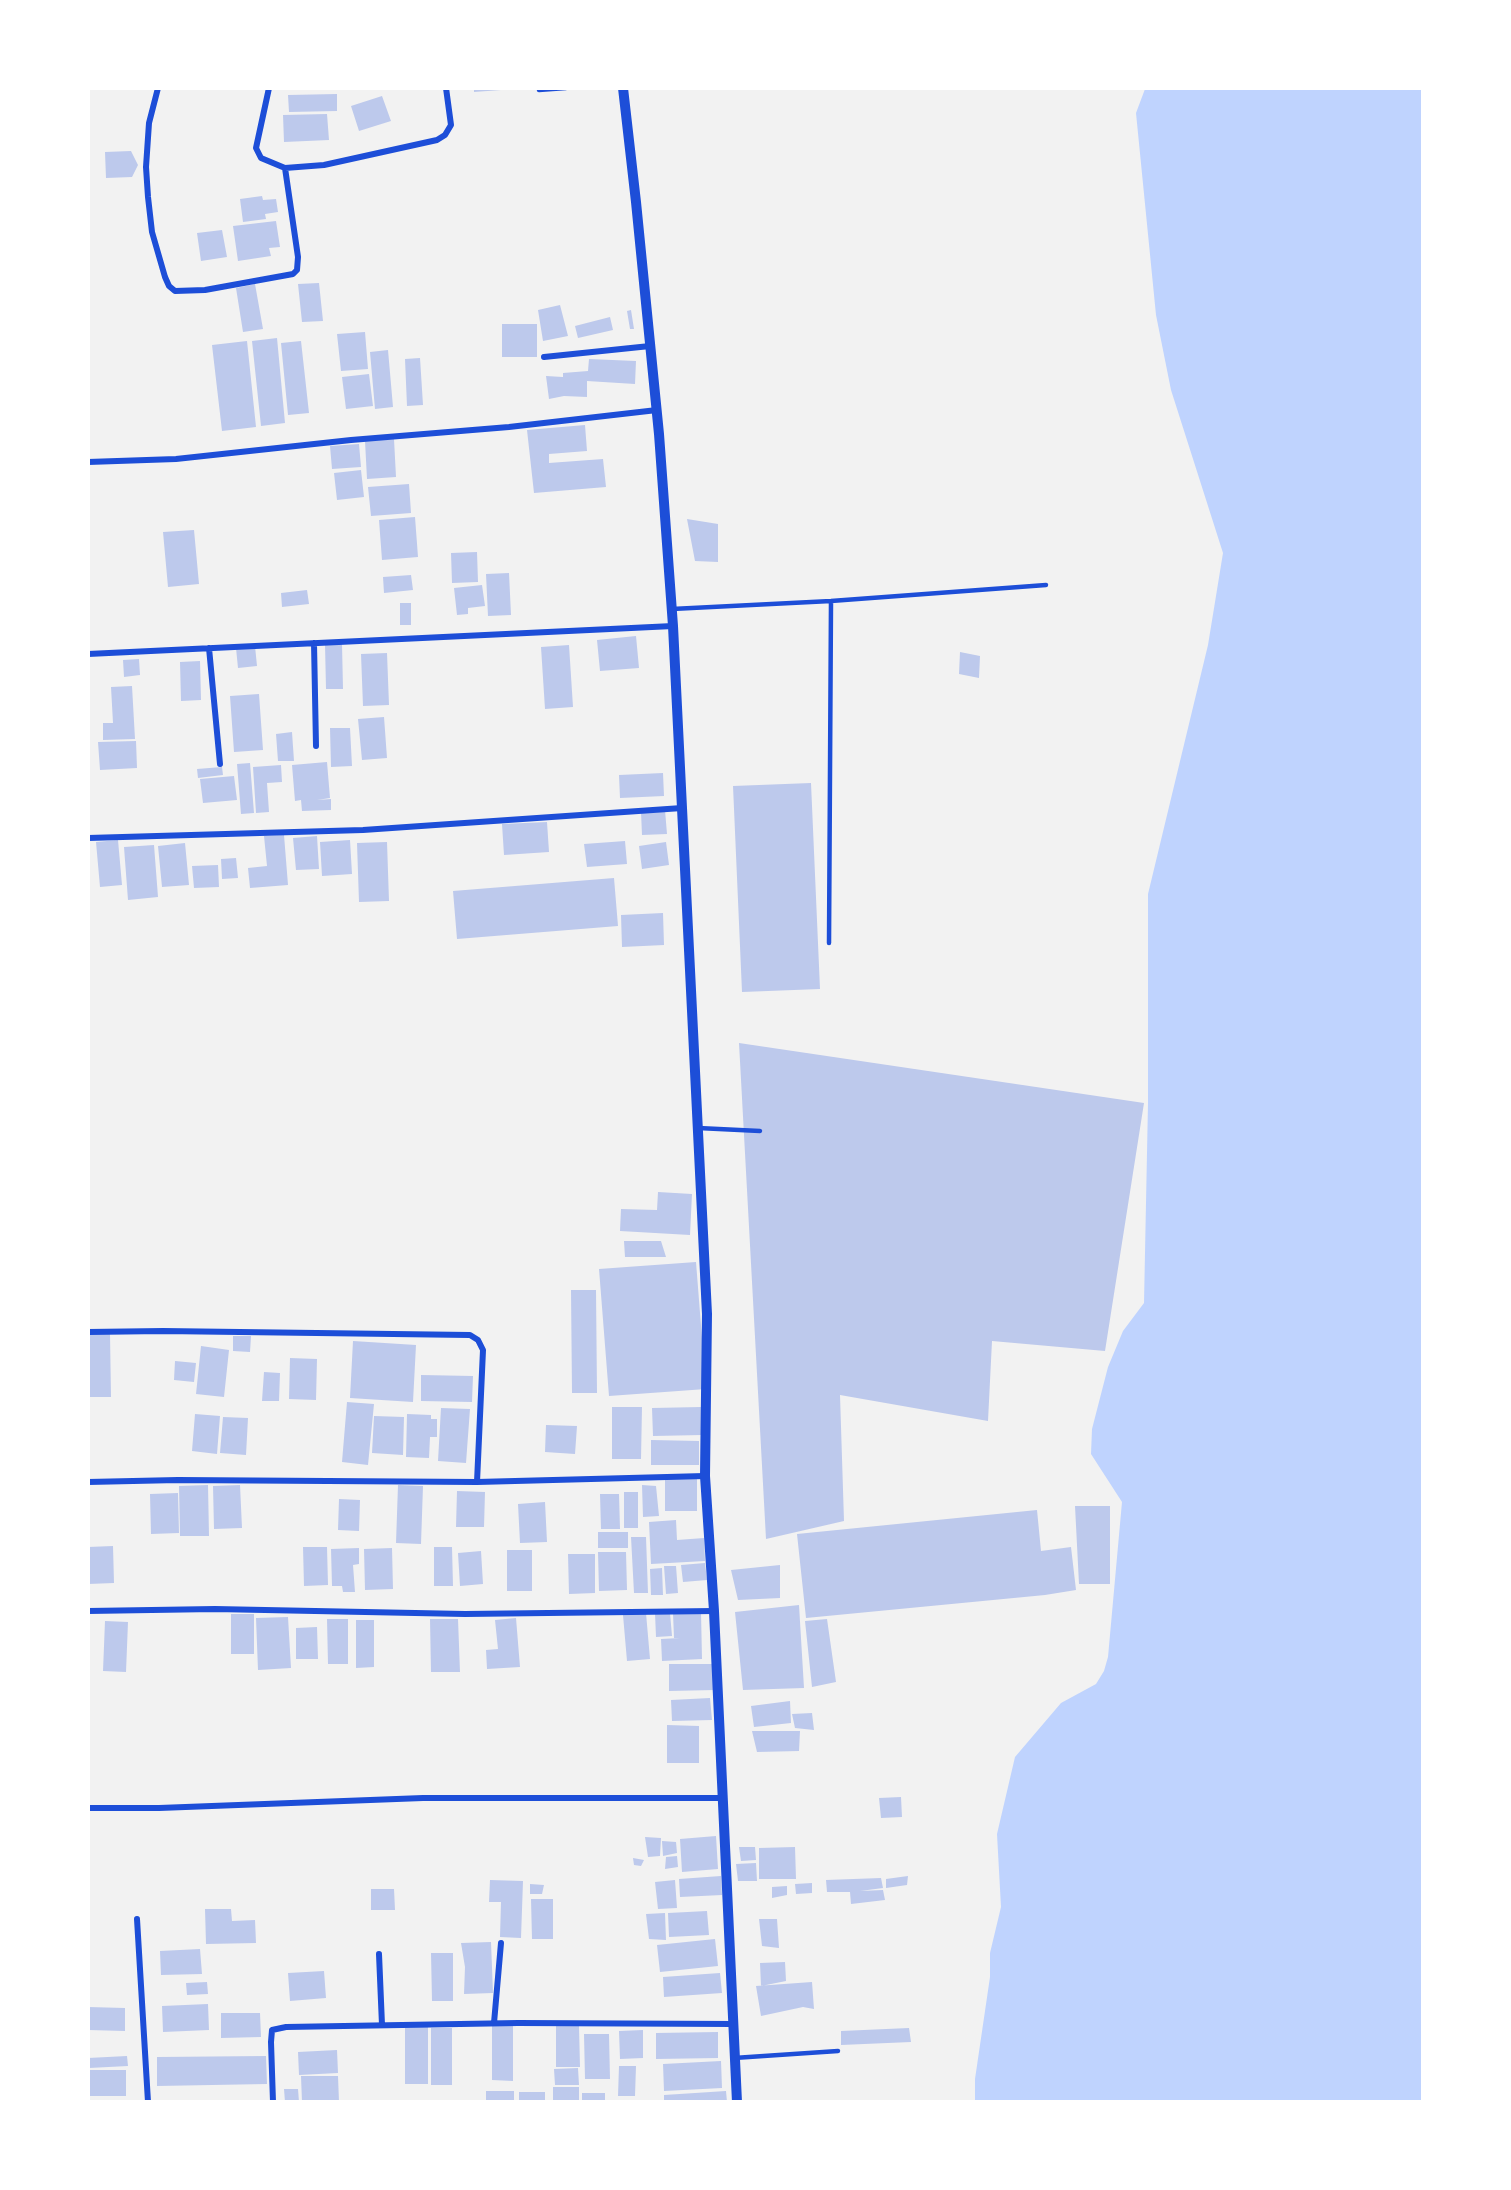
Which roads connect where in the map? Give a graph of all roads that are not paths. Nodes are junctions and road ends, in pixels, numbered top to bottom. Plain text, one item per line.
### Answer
1 (158, 88) edge
2 (269, 88) edge
3 (446, 88) edge
4 (566, 88) edge
5 (622, 88) edge
6 (539, 90) dead end
7 (285, 168) junction
8 (650, 346) junction
9 (544, 357) dead end
10 (657, 410) junction
11 (88, 462) edge
12 (1046, 585) dead end
13 (831, 601) junction
14 (672, 609) junction
15 (673, 626) junction
16 (314, 644) junction
17 (209, 648) junction
18 (88, 654) edge
19 (316, 746) dead end
20 (220, 764) dead end
21 (682, 808) junction
22 (88, 838) edge
23 (829, 943) dead end
24 (698, 1128) junction
25 (760, 1131) dead end
26 (88, 1332) edge
27 (705, 1476) junction
28 (88, 1482) edge
29 (477, 1482) junction
30 (88, 1611) edge
31 (714, 1611) junction
32 (723, 1798) junction
33 (88, 1808) edge
34 (137, 1919) dead end
35 (501, 1943) dead end
36 (379, 1954) dead end
37 (494, 2023) junction
38 (732, 2024) junction
39 (382, 2025) junction
40 (838, 2051) dead end
41 (734, 2058) junction
42 (148, 2102) edge
43 (273, 2102) edge
44 (737, 2102) edge

1 - 7 street
2 - 7 street
3 - 7 street
4 - 6 lane
5 - 8 street
8 - 9 street
8 - 10 street
10 - 11 street
10 - 14 street
12 - 13 lane
13 - 14 lane
13 - 23 lane
14 - 15 street
15 - 16 street
15 - 21 street
16 - 17 street
16 - 19 street
17 - 18 street
17 - 20 street
21 - 22 street
21 - 24 street
24 - 25 lane
24 - 27 street
26 - 29 street
27 - 29 street
27 - 31 street
28 - 29 street
30 - 31 street
31 - 32 street
32 - 33 street
32 - 38 street
34 - 42 street
35 - 37 street
36 - 39 street
37 - 38 street
37 - 39 street
38 - 41 street
39 - 43 street
40 - 41 lane
41 - 44 street

